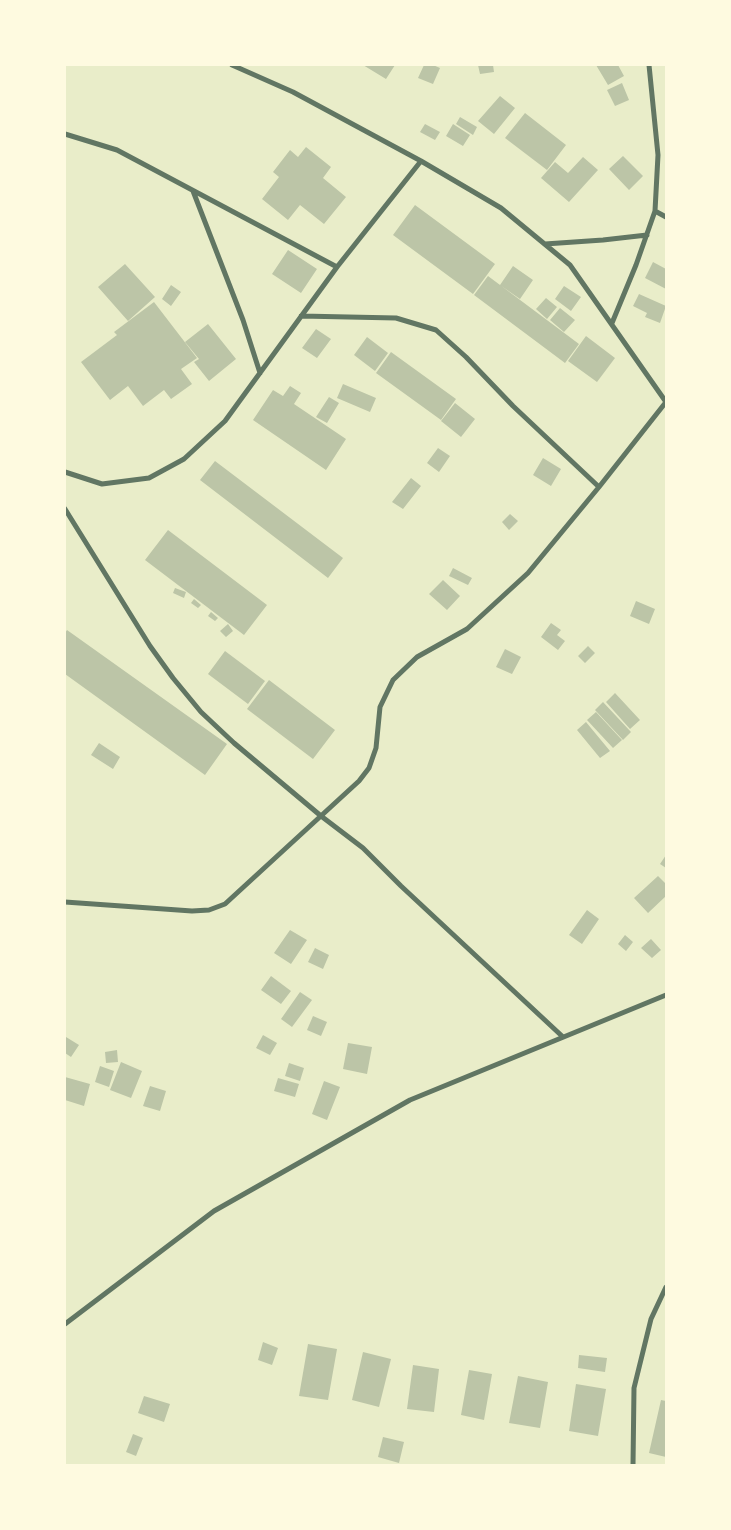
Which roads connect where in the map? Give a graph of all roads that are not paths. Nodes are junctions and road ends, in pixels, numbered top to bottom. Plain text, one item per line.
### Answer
1 (232, 65) edge
2 (649, 65) edge
3 (65, 134) edge
4 (421, 161) junction
5 (192, 190) junction
6 (655, 211) junction
7 (666, 217) edge
8 (647, 234) junction
9 (545, 244) junction
10 (337, 267) junction
11 (301, 316) junction
12 (612, 323) junction
13 (260, 373) junction
14 (666, 402) edge
15 (65, 472) edge
16 (599, 487) junction
17 (65, 509) edge
18 (321, 816) junction
19 (65, 902) edge
20 (666, 995) edge
21 (563, 1037) junction
22 (666, 1287) edge
23 (65, 1324) edge
24 (633, 1465) edge

1 - 4 street
2 - 6 street
3 - 5 street
4 - 9 street
4 - 10 street
5 - 10 street
5 - 13 street
6 - 7 street
6 - 8 street
8 - 9 street
8 - 12 street
9 - 12 street
10 - 11 street
11 - 13 street
11 - 16 street
12 - 14 street
13 - 15 street
14 - 16 street
16 - 18 street
17 - 18 street
18 - 19 street
18 - 21 street
20 - 21 street
21 - 23 street
22 - 24 street

